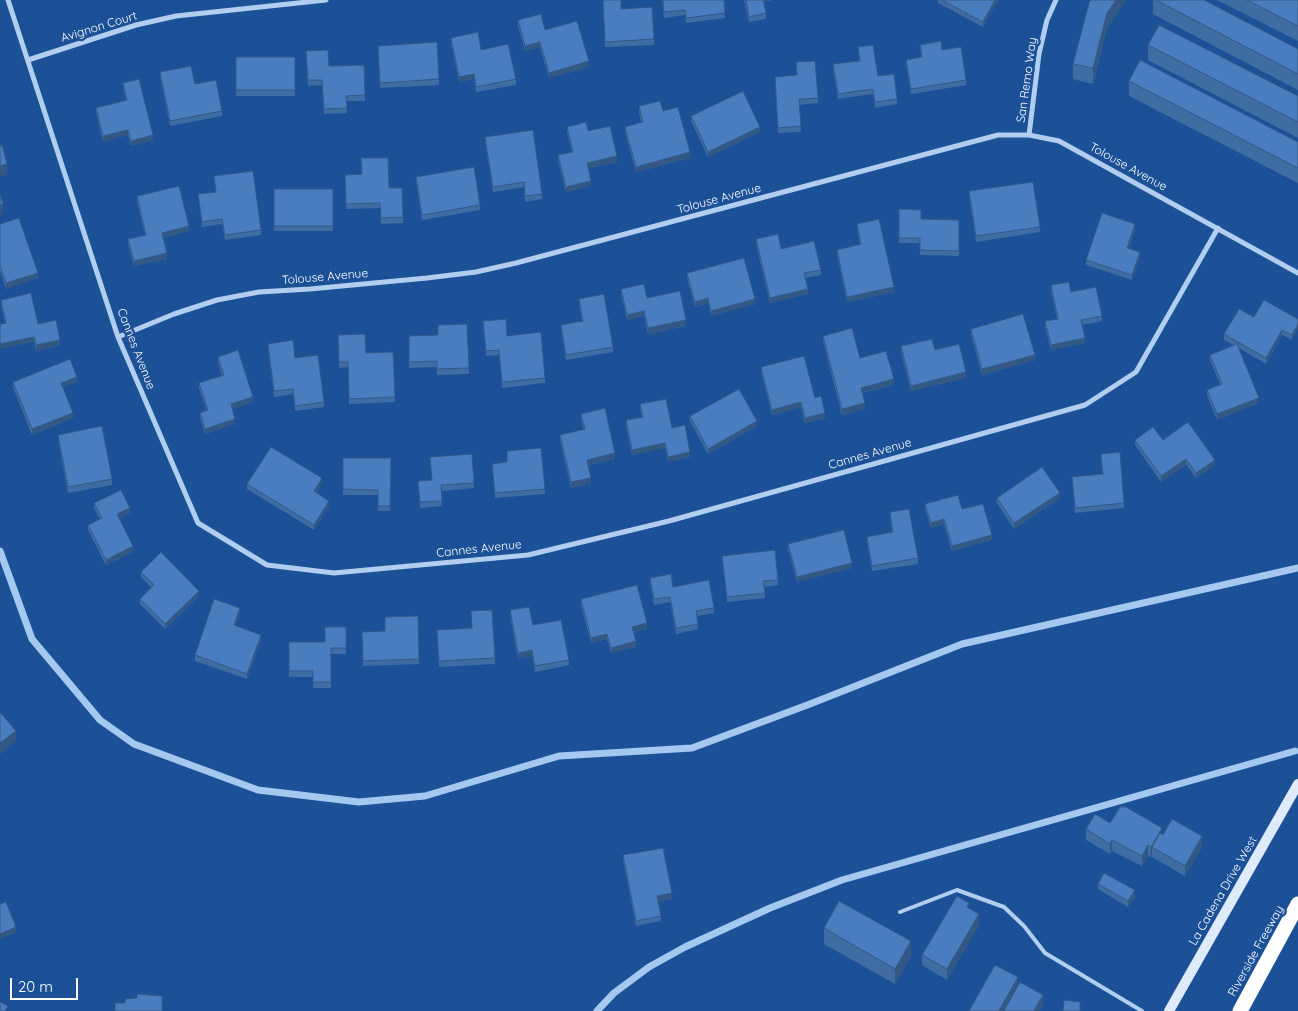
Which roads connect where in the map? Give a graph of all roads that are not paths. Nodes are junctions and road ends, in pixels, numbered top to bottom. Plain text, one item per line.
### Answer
1 (8, 0) edge
2 (326, 0) edge
3 (1056, 0) edge
4 (290, 2) edge
5 (28, 60) junction
6 (1029, 135) junction
7 (1218, 228) junction
8 (1298, 273) edge
9 (118, 337) junction
10 (1298, 784) edge
11 (1298, 904) edge
12 (900, 912) dead end
13 (1142, 1011) edge
14 (1169, 1011) edge
15 (1240, 1011) edge

1 - 5 street, Cannes Avenue
2 - 4 street, Avignon Court
3 - 6 street, San Remo Way
4 - 5 street, Avignon Court
5 - 9 street, Cannes Avenue
6 - 7 street, Tolouse Avenue
6 - 9 street, Tolouse Avenue
7 - 8 street, Tolouse Avenue
7 - 9 street, Cannes Avenue
10 - 14 main road, La Cadena Drive West
11 - 15 highway, Riverside Freeway
12 - 13 lane

